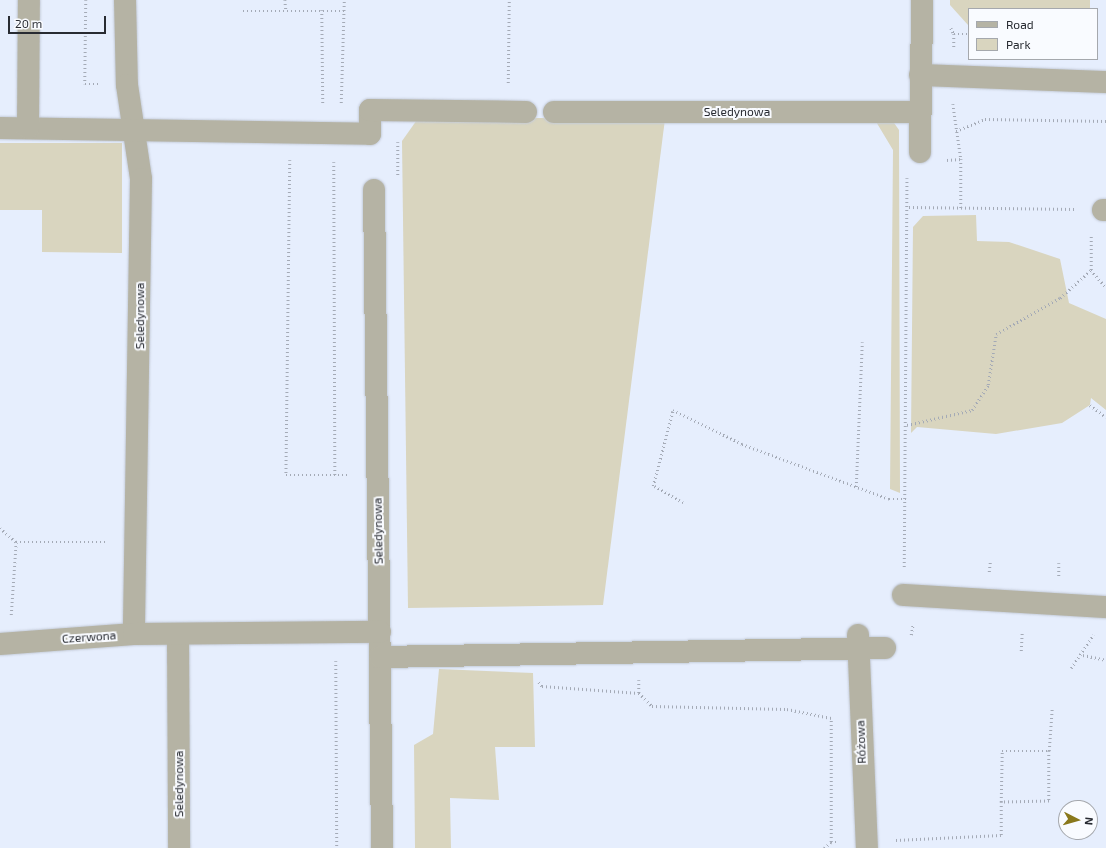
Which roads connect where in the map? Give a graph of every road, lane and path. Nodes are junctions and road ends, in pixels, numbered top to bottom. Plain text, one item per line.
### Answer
1 (29, 0) edge
2 (86, 0) edge
3 (125, 0) edge
4 (285, 0) edge
5 (344, 0) edge
6 (509, 0) edge
7 (922, 0) edge
8 (286, 9) junction
9 (322, 10) junction
10 (243, 11) dead end
11 (344, 12) junction
12 (954, 34) dead end
13 (968, 34) edge
14 (920, 75) junction
15 (1106, 82) edge
16 (95, 84) dead end
17 (953, 99) dead end
18 (328, 104) dead end
19 (335, 104) dead end
20 (341, 104) junction
21 (517, 112) joint
22 (554, 112) dead end
23 (920, 112) junction
24 (1106, 121) edge
25 (0, 128) edge
26 (28, 128) junction
27 (134, 129) junction
28 (956, 131) junction
29 (291, 133) junction
30 (337, 134) junction
31 (920, 152) dead end
32 (374, 190) dead end
33 (961, 209) junction
34 (1078, 210) dead end
35 (1091, 232) dead end
36 (1091, 270) junction
37 (1106, 287) edge
38 (862, 342) dead end
39 (1090, 405) dead end
40 (1106, 417) edge
41 (907, 425) junction
42 (378, 474) junction
43 (336, 475) junction
44 (856, 486) junction
45 (907, 499) junction
46 (683, 503) dead end
47 (0, 528) edge
48 (16, 542) junction
49 (136, 542) junction
50 (903, 595) joint
51 (1101, 607) edge
52 (335, 632) junction
53 (380, 632) junction
54 (134, 634) junction
55 (178, 634) junction
56 (858, 642) junction
57 (4, 643) edge
58 (885, 648) dead end
59 (640, 653) junction
60 (522, 655) junction
61 (1082, 655) junction
62 (380, 657) junction
63 (1106, 660) edge
64 (1071, 668) dead end
65 (639, 693) junction
66 (1052, 708) dead end
67 (831, 710) dead end
68 (831, 718) junction
69 (1049, 751) junction
70 (1001, 802) junction
71 (831, 842) junction
72 (866, 845) edge
73 (179, 848) edge
74 (337, 848) edge
75 (382, 848) edge
76 (824, 848) edge

1 - 26 street
2 - 16 path
3 - 27 street, Seledynowa
4 - 8 path
5 - 11 path
6 - 21 path
7 - 14 street
8 - 9 path
8 - 10 path
9 - 11 path
9 - 18 path
11 - 20 path
12 - 13 path
14 - 15 street
14 - 23 street
17 - 28 path
19 - 20 path
20 - 30 path
21 - 30 street
22 - 23 street, Seledynowa
23 - 31 street
24 - 28 path
25 - 26 street
26 - 27 street
27 - 29 street
27 - 49 street, Seledynowa
28 - 33 path
29 - 30 street
29 - 43 path
30 - 43 path
32 - 42 street, Seledynowa
33 - 34 path
33 - 41 path
35 - 36 path
36 - 37 path
36 - 41 path
38 - 44 path
39 - 40 path
41 - 45 path
42 - 43 path
42 - 53 street, Seledynowa
44 - 45 path
44 - 46 path
45 - 50 path
47 - 48 path
48 - 49 path
48 - 57 path
49 - 54 street, Seledynowa
50 - 51 street
51 - 61 path
52 - 53 street
52 - 55 street
52 - 74 path
53 - 62 street, Seledynowa
54 - 55 street, Czerwona
54 - 57 street, Czerwona
55 - 73 street, Seledynowa
56 - 58 street
56 - 59 street
56 - 72 street, Różowa
59 - 60 street
59 - 65 path
60 - 62 street
60 - 65 path
61 - 63 path
61 - 64 path
62 - 75 street, Seledynowa
65 - 68 path
66 - 69 path
67 - 68 path
68 - 71 path
69 - 70 path
69 - 70 path
70 - 72 path
71 - 72 path
71 - 76 path

